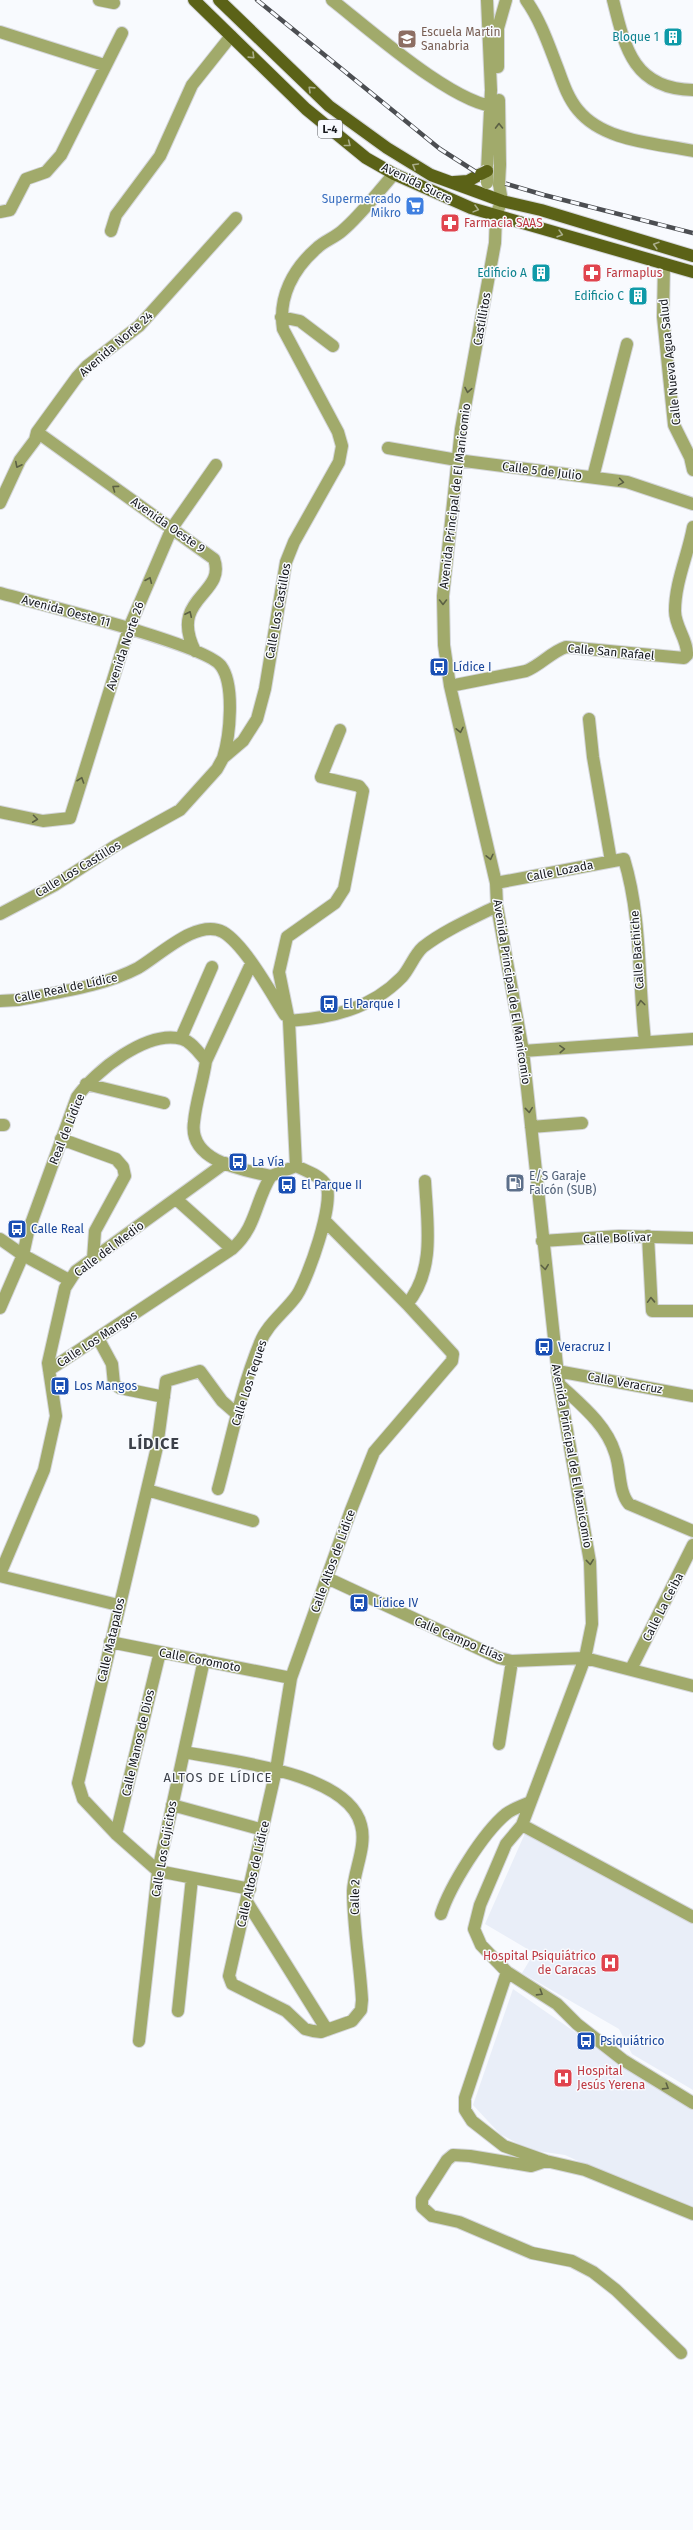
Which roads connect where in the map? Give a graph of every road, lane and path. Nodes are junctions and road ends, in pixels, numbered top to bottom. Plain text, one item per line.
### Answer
1 (99, 0) edge
2 (194, 0) edge
3 (219, 0) edge
4 (332, 0) edge
5 (487, 0) edge
6 (506, 0) edge
7 (526, 0) edge
8 (613, 0) edge
9 (114, 3) dead end
10 (0, 32) edge
11 (122, 33) dead end
12 (231, 36) junction
13 (104, 65) junction
14 (693, 90) edge
15 (494, 107) junction
16 (693, 145) edge
17 (668, 146) junction
18 (693, 152) edge
19 (485, 173) junction
20 (394, 174) junction
21 (450, 182) junction
22 (488, 197) junction
23 (502, 201) junction
24 (0, 212) edge
25 (496, 214) junction
26 (236, 218) dead end
27 (111, 231) dead end
28 (693, 256) edge
29 (664, 264) junction
30 (693, 272) edge
31 (281, 317) junction
32 (627, 344) dead end
33 (333, 346) dead end
34 (476, 352) joint
35 (37, 432) junction
36 (388, 448) dead end
37 (457, 460) junction
38 (216, 465) dead end
39 (693, 470) edge
40 (593, 477) junction
41 (0, 503) edge
42 (693, 504) edge
43 (693, 527) edge
44 (172, 528) junction
45 (0, 593) edge
46 (129, 628) junction
47 (195, 651) junction
48 (450, 686) junction
49 (589, 719) dead end
50 (340, 730) dead end
51 (223, 758) junction
52 (0, 812) edge
53 (623, 859) joint
54 (611, 861) junction
55 (496, 883) junction
56 (497, 906) junction
57 (0, 914) edge
58 (251, 964) junction
59 (212, 967) dead end
60 (0, 1001) edge
61 (288, 1021) junction
62 (181, 1038) junction
63 (693, 1039) edge
64 (645, 1041) junction
65 (523, 1051) junction
66 (206, 1061) junction
67 (86, 1084) junction
68 (164, 1104) dead end
69 (582, 1123) dead end
70 (531, 1127) junction
71 (61, 1139) junction
72 (225, 1163) junction
73 (296, 1166) junction
74 (272, 1176) junction
75 (425, 1181) dead end
76 (176, 1199) junction
77 (325, 1221) junction
78 (648, 1236) junction
79 (693, 1238) edge
80 (0, 1239) edge
81 (542, 1241) junction
82 (232, 1249) junction
83 (23, 1255) junction
84 (93, 1259) junction
85 (69, 1280) junction
86 (407, 1304) junction
87 (0, 1308) edge
88 (693, 1311) edge
89 (98, 1338) junction
90 (49, 1370) junction
91 (557, 1370) junction
92 (559, 1384) junction
93 (693, 1396) edge
94 (164, 1397) junction
95 (238, 1415) junction
96 (218, 1489) dead end
97 (147, 1490) junction
98 (253, 1521) dead end
99 (693, 1531) edge
100 (693, 1545) edge
101 (0, 1575) edge
102 (327, 1578) junction
103 (118, 1606) junction
104 (110, 1642) junction
105 (160, 1652) junction
106 (585, 1658) junction
107 (204, 1660) junction
108 (512, 1661) junction
109 (631, 1669) junction
110 (291, 1678) junction
111 (693, 1686) edge
112 (499, 1744) dead end
113 (184, 1752) junction
114 (276, 1770) junction
115 (530, 1802) junction
116 (172, 1805) junction
117 (522, 1824) junction
118 (263, 1830) junction
119 (116, 1834) junction
120 (158, 1871) junction
121 (192, 1878) junction
122 (250, 1888) junction
123 (247, 1902) junction
124 (441, 1914) dead end
125 (693, 1917) edge
126 (507, 1972) junction
127 (229, 1976) joint
128 (178, 2011) dead end
129 (327, 2030) junction
130 (140, 2041) dead end
131 (693, 2103) edge
132 (546, 2161) junction
133 (693, 2214) edge
134 (681, 2353) dead end

1 - 9 street
2 - 12 main road, Avenida Sucre / L-4
21 -> 3 main road, Avenida Sucre / L-4
4 - 15 street
5 - 15 street
6 - 15 street
7 - 17 street
8 - 14 street
10 - 13 street
11 - 13 street
12 -> 20 main road, Avenida Sucre / L-4
12 - 27 street
13 - 24 street
15 - 19 street
23 -> 15 street, bridge
16 - 17 street
17 - 18 street
19 - 21 main road
19 - 22 street
20 -> 25 main road, Avenida Sucre / L-4
20 - 31 street, Calle Los Castillos
21 - 22 main road, Avenida Sucre / L-4
22 - 23 main road, Avenida Sucre / L-4
22 - 25 street
23 - 25 street
28 -> 23 main road, Avenida Sucre / L-4
25 -> 29 main road, Avenida Sucre / L-4
25 - 34 street, Castillitos
26 - 35 street, Avenida Norte 24
29 - 30 main road, Avenida Sucre / L-4
29 - 39 street, Calle Nueva Agua Salud
31 - 33 street
31 - 51 street, Calle Los Castillos
32 - 40 street
34 -> 37 street, Avenida Principal de El Manicomio
35 -> 41 street, Avenida Norte 24
44 -> 35 street, Avenida Oeste 9
36 - 37 street, Calle 5 de Julio
37 - 40 street, Calle 5 de Julio
37 -> 48 street, Avenida Principal de El Manicomio
38 - 44 street, Avenida Norte 26
40 -> 42 street, Calle 5 de Julio
43 - 48 street, Calle San Rafael
46 -> 44 street, Avenida Norte 26
47 -> 44 street, Avenida Oeste 9
45 - 46 street, Avenida Oeste 11
46 - 47 street, Avenida Oeste 11
52 -> 46 street, Avenida Norte 26
47 - 51 street, Avenida Oeste 11
48 -> 55 street, Avenida Principal de El Manicomio
49 - 54 street
50 - 61 street
51 - 57 street, Calle Los Castillos
53 - 54 street, Calle Lozada
64 -> 53 street, Calle Bachiche
54 - 55 street, Calle Lozada
55 - 56 street, Avenida Principal de El Manicomio
56 - 61 street
56 - 65 street, Avenida Principal de El Manicomio
58 - 60 street, Calle Real de Lídice
58 - 61 street, Calle Real de Lídice
58 - 66 street
59 - 62 street
61 - 73 street, Calle Real de Lídice
62 - 66 street
62 - 67 street, Real de Lídice
63 - 64 street
65 -> 64 street
65 -> 70 street, Avenida Principal de El Manicomio
66 - 72 street
67 - 68 street
67 - 71 street, Real de Lídice
69 - 70 street
70 - 81 street, Avenida Principal de El Manicomio
71 - 83 street, Real de Lídice
71 - 84 street
72 - 74 street
72 - 76 street, Calle del Medio
73 - 74 street
73 - 77 street, Calle Los Teques
74 - 82 street, Calle Los Mangos
75 - 86 street
76 - 82 street
76 - 84 street, Calle del Medio
77 - 86 street, Calle Altos de Lídice
77 - 95 street, Calle Los Teques
78 - 79 street, Calle Bolívar
78 - 81 street, Calle Bolívar
88 -> 78 street
80 - 83 street
81 -> 91 street, Avenida Principal de El Manicomio
82 - 89 street, Calle Los Mangos
83 - 85 street
83 - 87 street, Real de Lídice
84 - 85 street, Calle del Medio
85 - 90 street, Calle del Medio
86 - 102 street, Calle Altos de Lídice
89 - 90 street, Calle Los Mangos
89 - 94 street
90 - 101 street, Calle Los Mangos
91 - 92 street, Avenida Principal de El Manicomio
91 - 93 street, Calle Veracruz
92 - 99 street
92 -> 106 street, Avenida Principal de El Manicomio
94 - 95 street, Calle Matapalos
94 - 97 street, Calle Matapalos
95 - 96 street, Calle Los Teques
97 - 98 street
97 - 103 street, Calle Matapalos
100 - 109 street, Calle La Ceiba
101 - 103 street
102 - 108 street, Calle Campo Elías
102 - 110 street, Calle Altos de Lídice
103 - 104 street, Calle Matapalos
104 - 105 street, Calle Coromoto
104 - 119 street, Calle Matapalos
105 - 107 street, Calle Coromoto
105 - 119 street, Calle Manos de Dios
106 - 108 street, Calle Campo Elías
106 - 109 street, Calle Campo Elías
106 - 115 street, Avenida Principal de El Manicomio
107 - 110 street, Calle Coromoto
107 - 113 street, Calle Los Cujicitos
108 - 112 street
109 - 111 street, Calle Campo Elías
110 - 114 street, Calle Altos de Lídice
113 - 114 street, Calle 2
113 - 116 street, Calle Los Cujicitos
114 - 118 street, Calle Altos de Lídice
114 - 129 street, Calle 2
115 - 117 street, Avenida Principal de El Manicomio
115 - 124 street
116 - 118 street
116 - 120 street, Calle Los Cujicitos
117 - 125 street
117 - 126 street, Avenida Principal de El Manicomio
118 - 122 street, Calle Altos de Lídice
119 - 120 street, Calle Matapalos
120 - 121 street, Calle Matapalos
120 - 130 street, Calle Los Cujicitos
121 - 122 street, Calle Matapalos
121 - 128 street
122 - 123 street, Calle Altos de Lídice
123 - 127 street, Calle Altos de Lídice
123 - 129 street
126 -> 131 street, Avenida Principal de El Manicomio
126 - 132 street
127 - 129 street, Calle 2
132 - 133 street
132 - 134 street

